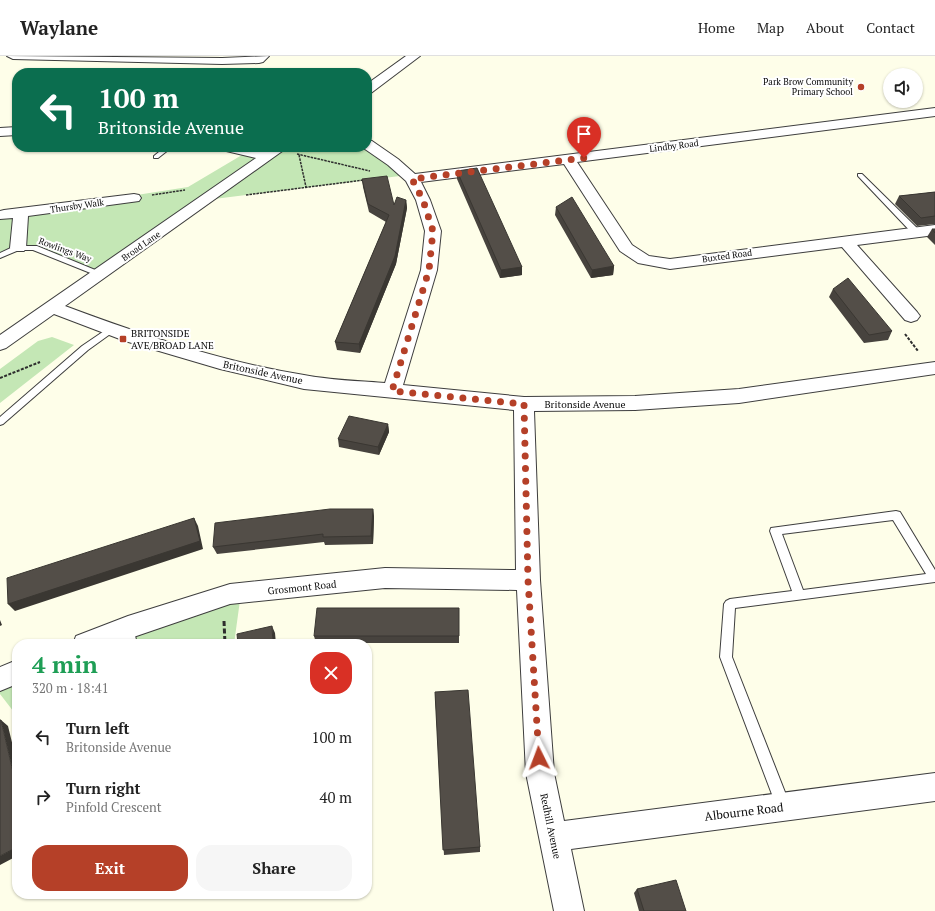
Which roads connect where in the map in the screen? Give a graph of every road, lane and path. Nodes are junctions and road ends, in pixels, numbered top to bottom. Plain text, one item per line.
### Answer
1 (13, 56) edge
2 (263, 56) edge
3 (414, 56) edge
4 (372, 86) edge
5 (935, 112) edge
6 (12, 131) edge
7 (0, 132) edge
8 (372, 147) edge
9 (162, 152) edge
10 (274, 152) edge
11 (283, 152) edge
12 (298, 154) junction
13 (156, 157) dead end
14 (569, 160) junction
15 (860, 175) dead end
16 (410, 177) junction
17 (366, 180) edge
18 (306, 187) junction
19 (210, 196) junction
20 (134, 198) joint
21 (21, 213) junction
22 (4, 215) dead end
23 (935, 230) edge
24 (916, 232) junction
25 (845, 241) junction
26 (18, 248) junction
27 (0, 256) edge
28 (101, 274) junction
29 (53, 308) junction
30 (911, 316) dead end
31 (110, 330) junction
32 (0, 344) edge
33 (924, 350) dead end
34 (910, 352) dead end
35 (935, 368) edge
36 (392, 391) junction
37 (524, 404) junction
38 (0, 422) edge
39 (528, 580) junction
40 (799, 595) junction
41 (129, 635) edge
42 (109, 639) edge
43 (12, 674) edge
44 (0, 679) edge
45 (935, 787) edge
46 (784, 807) junction
47 (553, 837) junction
48 (569, 911) edge

1 - 2 street
3 - 4 street
5 - 14 street, Lindby Road
6 - 7 street
8 - 16 street
9 - 13 lane
10 - 19 street, Broad Lane
11 - 12 path
12 - 16 path
12 - 18 path
14 - 16 street, Lindby Road
14 - 25 street, Buxted Road
15 - 24 lane
16 - 36 street
17 - 18 path
18 - 19 path
19 - 20 path
19 - 28 street, Broad Lane
20 - 21 street, Thursby Walk
21 - 22 street, Thursby Walk
21 - 26 street
23 - 24 street, Buxted Road
24 - 25 street, Buxted Road
25 - 30 street
26 - 27 lane, Rowlings Way
26 - 28 lane, Rowlings Way
28 - 29 street, Broad Lane
29 - 31 street, Britonside Avenue
29 - 32 street, Broad Lane
31 - 36 street, Britonside Avenue
31 - 38 lane
33 - 34 path
35 - 37 street, Britonside Avenue
36 - 37 street, Britonside Avenue
37 - 39 street, Redhill Avenue
39 - 41 street, Grosmont Road
39 - 47 street, Redhill Avenue
40 - 40 lane
40 - 46 lane
41 - 42 street, Grosmont Road
43 - 44 street
45 - 46 street, Albourne Road
46 - 47 street, Albourne Road
47 - 48 street, Redhill Avenue

